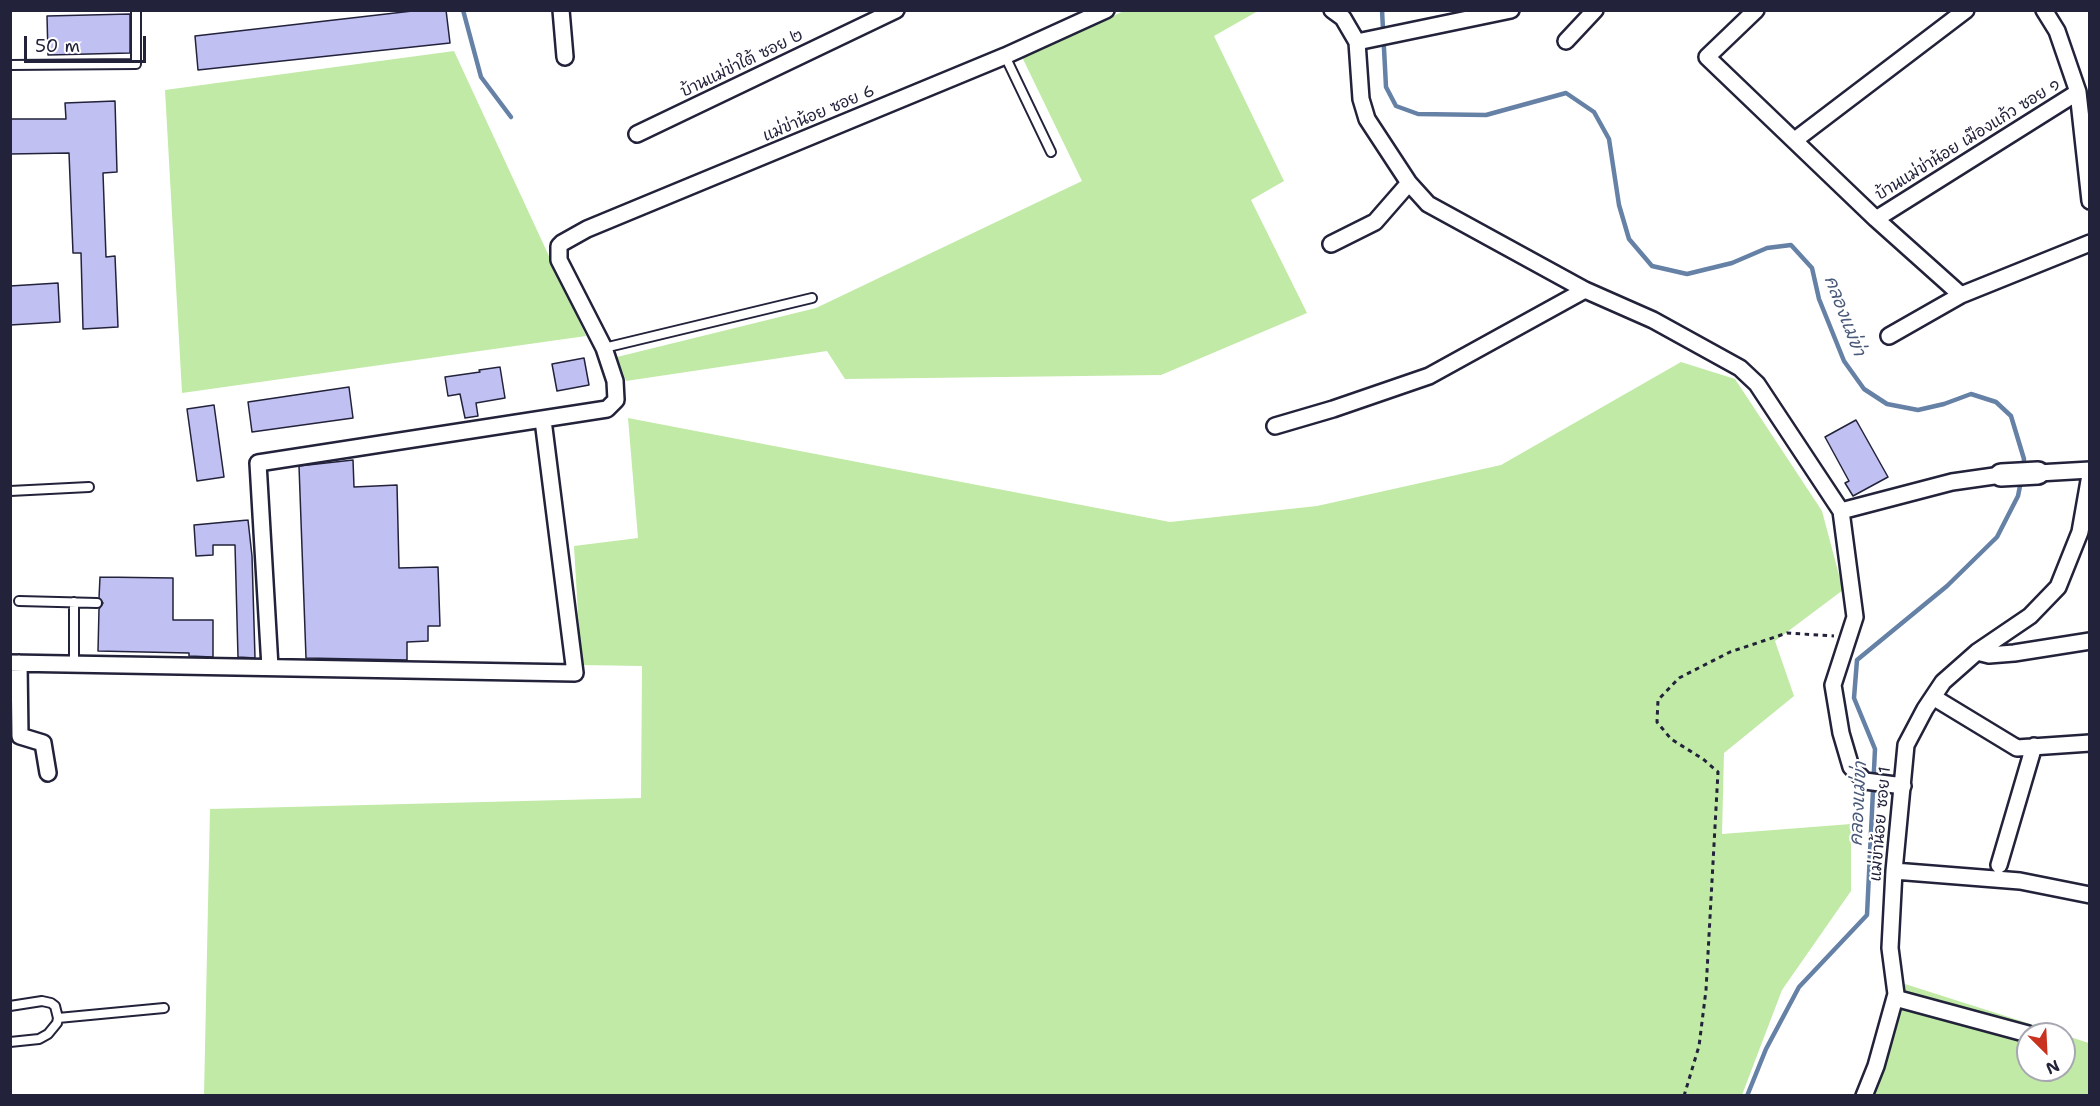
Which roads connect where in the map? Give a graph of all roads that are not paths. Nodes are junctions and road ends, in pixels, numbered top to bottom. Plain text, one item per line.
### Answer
1 (135, 10) edge
2 (561, 10) edge
3 (896, 10) edge
4 (1106, 10) edge
5 (1332, 10) edge
6 (1511, 10) edge
7 (1594, 10) edge
8 (1756, 10) edge
9 (1966, 10) edge
10 (2044, 10) edge
11 (1087, 14) edge
12 (1364, 40) junction
13 (1566, 41) dead end
14 (1005, 56) junction
15 (566, 57) dead end
16 (10, 65) edge
17 (2078, 92) junction
18 (637, 134) dead end
19 (1795, 140) junction
20 (1051, 152) dead end
21 (1409, 183) junction
22 (2090, 201) edge
23 (1876, 219) junction
24 (1331, 243) dead end
25 (2090, 243) edge
26 (1585, 290) junction
27 (1961, 296) junction
28 (812, 297) dead end
29 (1889, 336) dead end
30 (604, 348) junction
31 (543, 420) junction
32 (1275, 426) dead end
33 (2090, 471) edge
34 (2038, 473) joint
35 (2001, 475) joint
36 (2090, 475) edge
37 (88, 487) dead end
38 (10, 491) edge
39 (1841, 511) junction
40 (19, 601) dead end
41 (74, 602) junction
42 (97, 603) dead end
43 (2090, 641) edge
44 (1977, 652) junction
45 (15, 663) edge
46 (74, 664) junction
47 (270, 667) junction
48 (1933, 697) junction
49 (2090, 742) edge
50 (2034, 746) junction
51 (48, 773) dead end
52 (1903, 786) junction
53 (1999, 865) dead end
54 (1894, 871) junction
55 (2090, 895) edge
56 (1895, 998) junction
57 (10, 1006) edge
58 (164, 1008) dead end
59 (58, 1018) junction
60 (2016, 1032) edge
61 (10, 1042) edge
62 (1864, 1095) edge

1 - 16 lane
2 - 15 street
3 - 18 street, บ้านแม่ข่าใต้ ซอย ๒
4 - 11 street, แม่ข่าน้อย ซอย 6
5 - 12 street
6 - 12 street
7 - 13 street
8 - 19 street
9 - 19 street
10 - 17 street
11 - 14 street, แม่ข่าน้อย ซอย 6
12 - 21 street
14 - 20 lane
14 - 30 street, แม่ข่าน้อย ซอย 6
17 - 22 street
17 - 23 street, บ้านแม่ข่าน้อย เมืองแก้ว ซอย ๑
19 - 23 street
21 - 24 street
21 - 26 street
23 - 27 street
25 - 27 street
26 - 32 street
26 - 39 street
27 - 29 street
28 - 30 lane
30 - 31 street
31 - 47 street
31 - 47 street
33 - 34 street
34 - 35 street
35 - 39 street
36 - 44 street, แม่ข่าน้อย ซอย 1
37 - 38 lane
39 - 52 street
40 - 41 lane
41 - 42 lane
41 - 46 lane
43 - 44 street
44 - 48 street, แม่ข่าน้อย ซอย 1
45 - 46 street
45 - 51 street
46 - 47 street
48 - 50 street
48 - 52 street, แม่ข่าน้อย ซอย 1
49 - 50 street
50 - 53 street
52 - 54 street, แม่ข่าน้อย ซอย 1
54 - 55 street
54 - 56 street, แม่ข่าน้อย ซอย 1
56 - 60 street
56 - 62 street, แม่ข่าน้อย ซอย 1
57 - 59 lane
58 - 59 lane
59 - 61 lane

